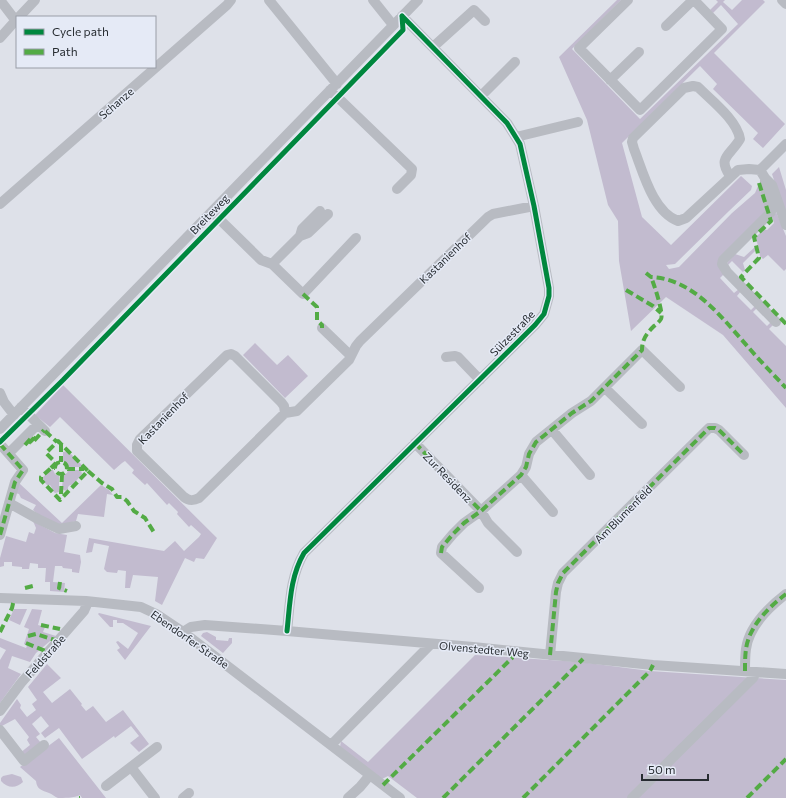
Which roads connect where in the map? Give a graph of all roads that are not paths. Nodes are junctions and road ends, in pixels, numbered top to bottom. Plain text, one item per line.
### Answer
1 (0, 0) edge
2 (35, 0) edge
3 (231, 0) edge
4 (269, 0) edge
5 (373, 0) edge
6 (418, 0) edge
7 (628, 0) edge
8 (693, 0) edge
9 (782, 0) edge
10 (786, 4) edge
11 (20, 16) edge
12 (402, 16) junction
13 (16, 18) edge
14 (16, 20) edge
15 (485, 21) dead end
16 (394, 25) junction
17 (666, 26) dead end
18 (0, 38) edge
19 (433, 47) junction
20 (639, 52) dead end
21 (515, 62) dead end
22 (156, 67) edge
23 (155, 68) edge
24 (610, 80) junction
25 (334, 87) junction
26 (481, 96) junction
27 (578, 122) dead end
28 (516, 137) junction
29 (786, 144) edge
30 (762, 174) junction
31 (730, 176) junction
32 (397, 189) dead end
33 (0, 204) edge
34 (534, 206) junction
35 (212, 212) junction
36 (324, 212) dead end
37 (786, 225) edge
38 (356, 238) dead end
39 (272, 264) junction
40 (776, 322) dead end
41 (322, 328) dead end
42 (351, 356) junction
43 (446, 357) dead end
44 (480, 380) junction
45 (680, 387) dead end
46 (605, 388) junction
47 (0, 393) edge
48 (17, 411) junction
49 (285, 413) junction
50 (642, 424) dead end
51 (0, 429) edge
52 (552, 430) junction
53 (415, 443) junction
54 (0, 444) edge
55 (9, 453) junction
56 (744, 455) dead end
57 (520, 475) junction
58 (590, 475) dead end
59 (9, 503) junction
60 (481, 511) junction
61 (553, 512) dead end
62 (76, 526) dead end
63 (0, 535) edge
64 (518, 552) dead end
65 (479, 588) dead end
66 (786, 594) edge
67 (0, 598) edge
68 (88, 602) junction
69 (287, 631) junction
70 (183, 632) junction
71 (431, 644) junction
72 (550, 655) junction
73 (745, 671) junction
74 (756, 672) junction
75 (786, 674) edge
76 (0, 711) edge
77 (0, 730) edge
78 (331, 745) junction
79 (44, 746) dead end
80 (157, 747) dead end
81 (131, 767) junction
82 (370, 775) junction
83 (106, 786) dead end
84 (155, 798) edge
85 (348, 798) edge
86 (400, 798) edge
87 (632, 798) edge

1 - 13 street
2 - 11 street
3 - 22 street, Schanze
4 - 25 street
5 - 16 street
6 - 12 street, Breiteweg
7 - 24 street
8 - 17 street
8 - 24 street
9 - 10 street
12 - 16 street, Breiteweg
12 - 19 street, Sülzestraße
14 - 18 street
15 - 19 street
16 - 25 street, Breiteweg
19 - 26 street, Sülzestraße
20 - 24 street
21 - 26 street
23 - 33 street, Schanze
25 - 32 street
25 - 35 street, Breiteweg
26 - 28 street, Sülzestraße
27 - 28 street
28 - 34 street, Sülzestraße
29 - 30 street
30 - 31 street
30 - 37 street
30 - 40 street
31 - 31 street
34 - 42 street, Kastanienhof
34 - 44 street, Sülzestraße
35 - 39 street
35 - 48 street, Breiteweg
36 - 39 street
38 - 39 street
41 - 42 street
42 - 49 street, Kastanienhof
43 - 44 street
44 - 53 street, Sülzestraße
45 - 46 street, Zur Residenz
46 - 50 street
46 - 52 street, Zur Residenz
47 - 48 street
48 - 51 street, Breiteweg
48 - 55 street
49 - 49 street, Kastanienhof
52 - 57 street, Zur Residenz
52 - 58 street
53 - 60 street, Zur Residenz
53 - 69 street, Sülzestraße
54 - 55 street
55 - 59 street
56 - 72 street, Am Blumenfeld
57 - 60 street, Zur Residenz
57 - 61 street
59 - 62 street
59 - 63 street
60 - 64 street, Zur Residenz
60 - 65 street, Zur Residenz
66 - 73 street
67 - 68 street, Ebendorfer Straße
68 - 70 street, Ebendorfer Straße
68 - 76 street, Feldstraße
69 - 70 street, Olvenstedter Weg
69 - 71 street, Olvenstedter Weg
70 - 78 street, Ebendorfer Straße
71 - 72 street, Olvenstedter Weg
71 - 78 street
72 - 73 street, Olvenstedter Weg
73 - 74 street, Olvenstedter Weg
74 - 75 street, Olvenstedter Weg
74 - 87 street
77 - 79 street
78 - 82 street, Ebendorfer Straße
80 - 81 street
81 - 83 street
81 - 84 street
82 - 85 street
82 - 86 street, Ebendorfer Straße

